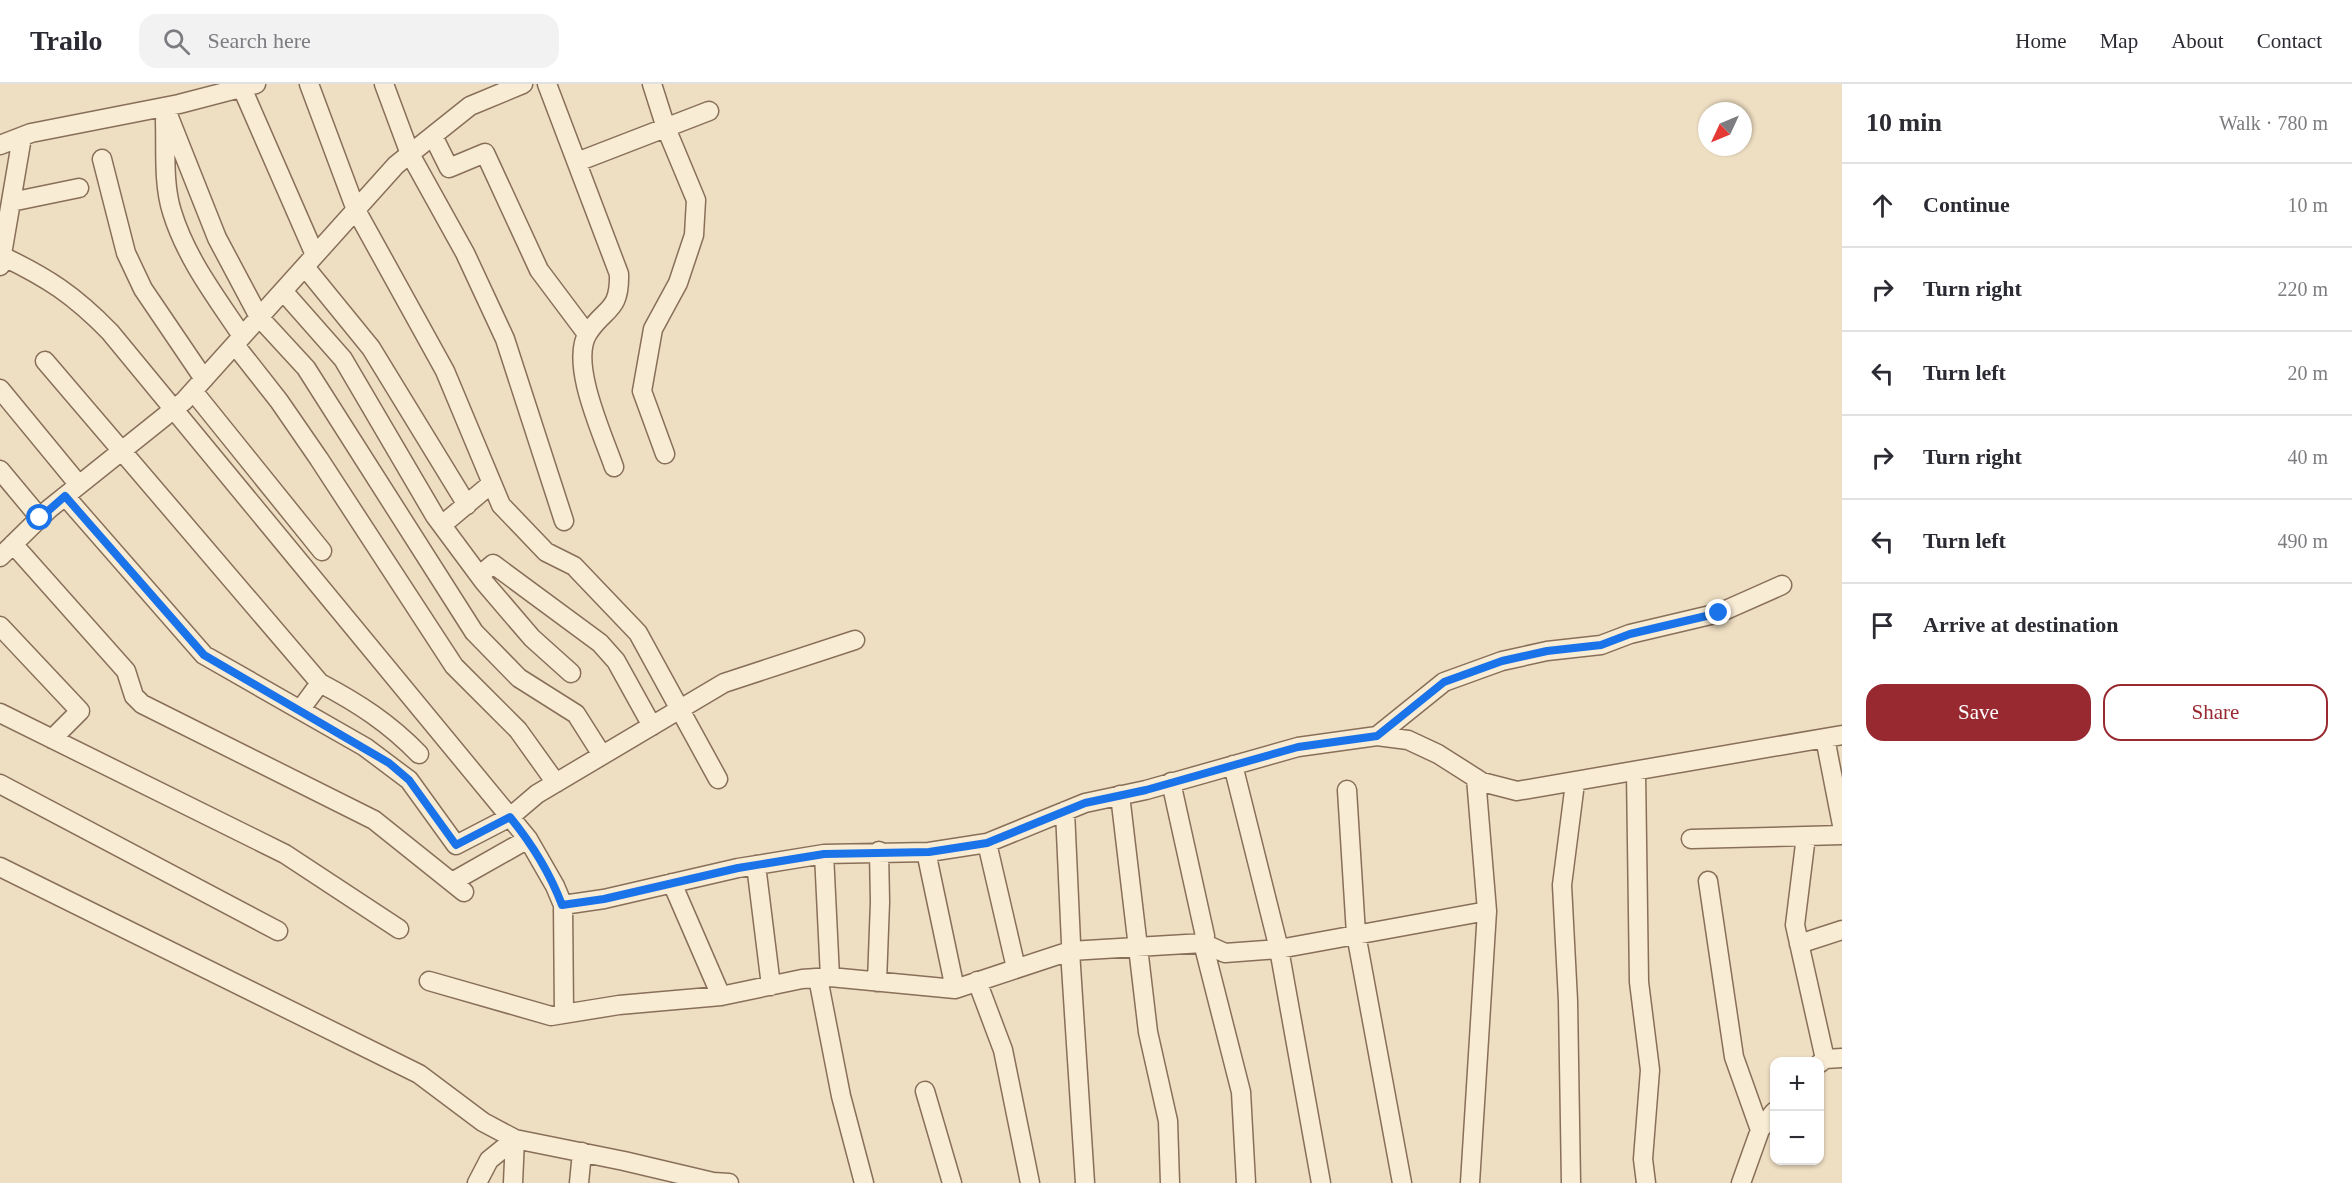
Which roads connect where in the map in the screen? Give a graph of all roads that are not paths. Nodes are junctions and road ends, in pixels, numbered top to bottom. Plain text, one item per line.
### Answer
1 (309, 84) edge
2 (384, 84) edge
3 (523, 84) edge
4 (547, 84) edge
5 (652, 84) edge
6 (249, 86) edge
7 (165, 107) junction
8 (709, 111) dead end
9 (666, 128) junction
10 (433, 136) junction
11 (22, 137) junction
12 (0, 146) edge
13 (410, 154) junction
14 (102, 159) dead end
15 (577, 162) junction
16 (79, 188) dead end
17 (11, 202) junction
18 (356, 210) junction
19 (1, 261) edge
20 (310, 261) junction
21 (283, 291) junction
22 (259, 317) junction
23 (587, 334) junction
24 (238, 340) junction
25 (45, 361) dead end
26 (198, 385) junction
27 (0, 389) edge
28 (174, 408) junction
29 (123, 450) junction
30 (665, 454) dead end
31 (614, 467) dead end
32 (0, 470) edge
33 (491, 484) junction
34 (72, 491) junction
35 (467, 505) junction
36 (40, 518) junction
37 (564, 520) dead end
38 (442, 525) junction
39 (13, 544) junction
40 (322, 551) dead end
41 (0, 557) edge
42 (480, 575) junction
43 (1782, 585) dead end
44 (0, 626) edge
45 (855, 640) dead end
46 (571, 673) dead end
47 (320, 683) junction
48 (681, 709) junction
49 (300, 710) junction
50 (0, 713) edge
51 (652, 726) junction
52 (1377, 736) junction
53 (1833, 737) edge
54 (52, 739) junction
55 (419, 754) dead end
56 (602, 755) junction
57 (1233, 765) junction
58 (1636, 772) junction
59 (1476, 778) junction
60 (718, 779) dead end
61 (1171, 782) junction
62 (556, 783) junction
63 (1575, 783) junction
64 (0, 784) edge
65 (1347, 790) dead end
66 (1120, 795) junction
67 (1065, 811) junction
68 (510, 817) junction
69 (1842, 825) edge
70 (1842, 835) edge
71 (1806, 836) junction
72 (528, 838) junction
73 (1691, 839) dead end
74 (987, 843) junction
75 (879, 851) junction
76 (929, 852) junction
77 (824, 854) junction
78 (756, 865) junction
79 (0, 867) edge
80 (1708, 881) dead end
81 (672, 883) junction
82 (562, 905) junction
83 (1487, 911) junction
84 (399, 929) dead end
85 (1842, 930) edge
86 (278, 931) dead end
87 (1356, 934) junction
88 (1204, 940) junction
89 (1799, 944) junction
90 (1071, 947) junction
91 (1139, 948) junction
92 (1279, 949) junction
93 (1016, 968) junction
94 (824, 977) junction
95 (429, 981) dead end
96 (877, 981) junction
97 (977, 981) junction
98 (771, 986) junction
99 (955, 989) junction
100 (721, 996) junction
101 (564, 1014) junction
102 (1829, 1060) edge
103 (925, 1091) dead end
104 (1770, 1117) edge
105 (1760, 1130) junction
106 (515, 1139) junction
107 (582, 1152) junction
108 (672, 1178) edge
109 (703, 1181) edge
110 (477, 1183) edge
111 (513, 1183) edge
112 (579, 1183) edge
113 (729, 1183) edge
114 (864, 1183) edge
115 (952, 1183) edge
116 (1030, 1183) edge
117 (1085, 1183) edge
118 (1170, 1183) edge
119 (1246, 1183) edge
120 (1321, 1183) edge
121 (1402, 1183) edge
122 (1470, 1183) edge
123 (1570, 1183) edge
124 (1646, 1183) edge
125 (1741, 1183) edge

1 - 18 street
2 - 13 street
3 - 10 street
4 - 15 street
5 - 9 street
6 - 7 street
6 - 20 street
7 - 11 street
7 - 22 street
7 - 24 street
8 - 9 street
9 - 15 street
9 - 30 street
10 - 13 street
10 - 23 street
11 - 12 street
11 - 17 street
13 - 18 street
13 - 37 street
14 - 26 street
15 - 23 street
16 - 17 street
17 - 19 street
18 - 20 street
18 - 33 street
19 - 28 street
20 - 21 street
20 - 35 street
21 - 22 street
21 - 38 street
22 - 24 street
22 - 56 street
23 - 31 street
24 - 26 street
24 - 62 street
25 - 29 street
26 - 28 street
26 - 40 street
27 - 34 street
28 - 29 street
28 - 68 street
29 - 34 street
29 - 47 street
32 - 36 street
33 - 35 street
33 - 48 street
34 - 36 street
34 - 49 street
35 - 38 street
36 - 39 street
38 - 42 street
39 - 41 street
39 - 72 street
42 - 46 street
42 - 51 street
43 - 52 street
44 - 54 street
45 - 48 street
47 - 49 street
47 - 55 street
48 - 51 street
48 - 60 street
49 - 68 street
50 - 54 street
51 - 56 street
52 - 57 street
52 - 59 street
53 - 58 street
53 - 69 street
54 - 84 street
56 - 62 street
57 - 61 street
57 - 92 street
58 - 63 street
58 - 124 street
59 - 63 street
59 - 83 street
61 - 66 street
61 - 88 street
62 - 68 street
63 - 123 street
64 - 86 street
65 - 87 street
66 - 67 street
66 - 91 street
67 - 74 street
67 - 90 street
68 - 72 street
70 - 71 street
71 - 73 street
71 - 89 street
72 - 82 street
74 - 76 street
74 - 93 street
75 - 76 street
75 - 77 street
75 - 96 street
76 - 99 street
77 - 78 street
77 - 94 street
78 - 81 street
78 - 98 street
79 - 106 street
80 - 105 street
81 - 82 street
81 - 100 street
82 - 101 street
83 - 87 street
83 - 122 street
85 - 89 street
87 - 92 street
87 - 121 street
88 - 91 street
88 - 92 street
88 - 119 street
89 - 102 street
90 - 91 street
90 - 93 street
90 - 117 street
91 - 118 street
92 - 120 street
93 - 97 street
94 - 96 street
94 - 98 street
94 - 114 street
95 - 101 street
96 - 99 street
97 - 99 street
97 - 116 street
98 - 100 street
100 - 101 street
103 - 115 street
104 - 105 street
105 - 125 street
106 - 107 street
106 - 110 street
106 - 111 street
107 - 108 street
107 - 112 street
108 - 109 street
109 - 113 street

